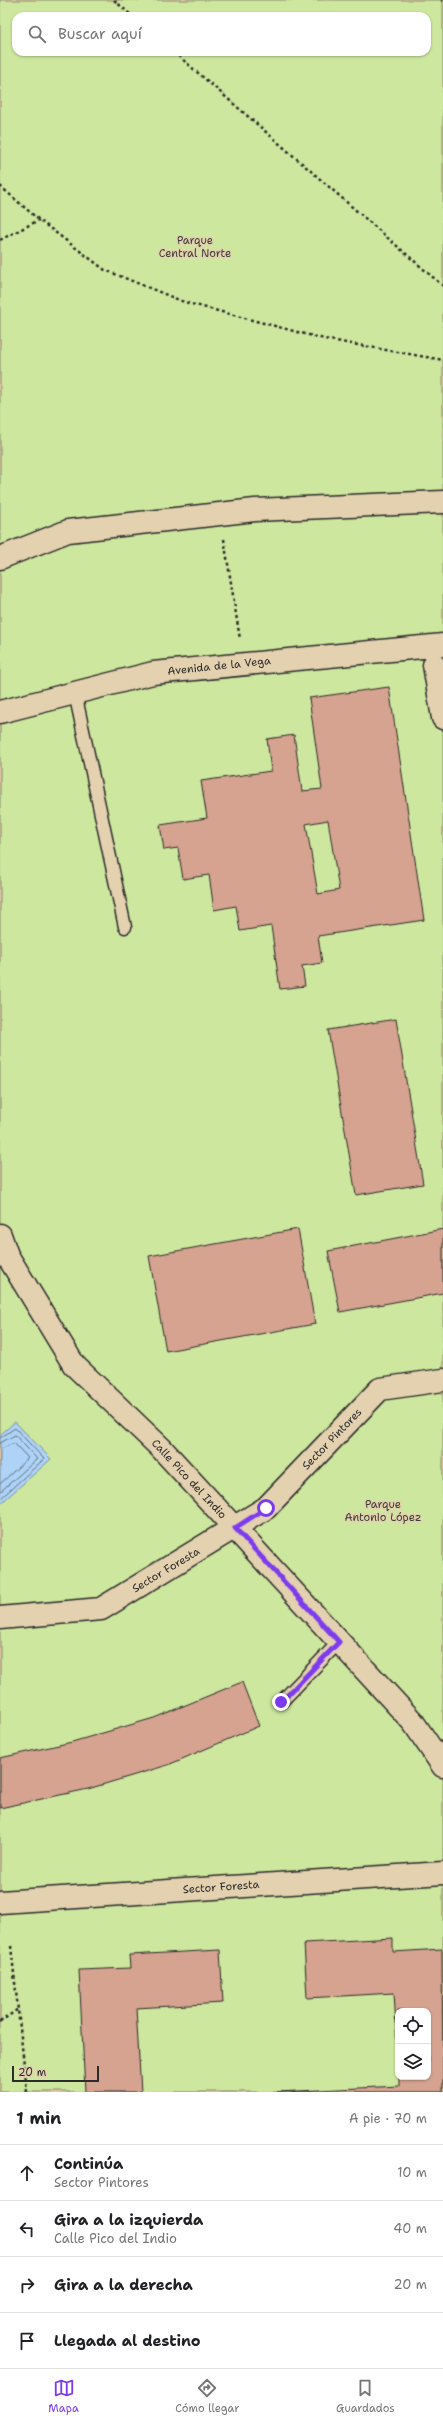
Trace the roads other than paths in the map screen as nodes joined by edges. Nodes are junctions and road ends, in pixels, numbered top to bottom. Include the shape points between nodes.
1 (443, 502) edge
2 (0, 558) edge
3 (443, 644) edge
4 (434, 665) dead end
5 (75, 693) junction
6 (0, 712) edge
7 (443, 718) edge
8 (125, 927) dead end
9 (0, 1235) edge
10 (443, 1380) edge
11 (235, 1528) junction
12 (0, 1618) edge
13 (339, 1642) junction
14 (281, 1702) dead end
15 (443, 1766) edge
16 (443, 1873) edge
17 (0, 1902) edge

1 - 2 street via 255,510 68,531
3 - 5 street, Avenida de la Vega via 154,673
4 - 7 street
5 - 6 street, Avenida de la Vega
5 - 8 lane
9 - 11 street, Calle Pico del Indio via 7,1255 74,1365 161,1448
10 - 11 street, Sector Pintores via 380,1389 266,1508
11 - 12 street, Sector Foresta via 102,1609
11 - 13 street, Calle Pico del Indio
13 - 14 lane
13 - 15 street, Calle Pico del Indio via 413,1722
16 - 17 street, Sector Foresta

